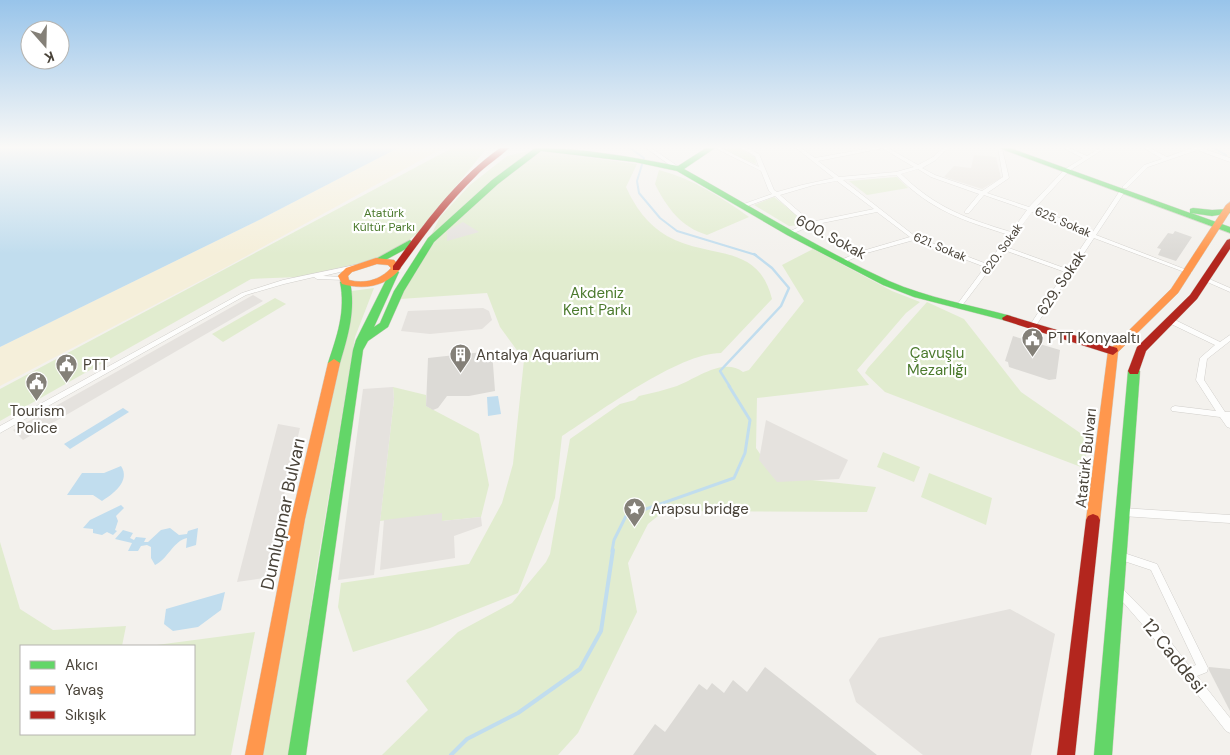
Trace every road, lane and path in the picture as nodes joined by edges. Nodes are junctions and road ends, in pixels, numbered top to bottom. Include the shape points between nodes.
1 (465, 183) edge
2 (493, 183) edge
3 (704, 183) edge
4 (769, 183) edge
5 (820, 183) edge
6 (845, 183) edge
7 (907, 183) edge
8 (954, 183) edge
9 (998, 183) edge
10 (1055, 183) edge
11 (1109, 183) edge
12 (1130, 183) edge
13 (1124, 189) junction
14 (774, 193) junction
15 (983, 193) junction
16 (743, 206) junction
17 (1229, 208) edge
18 (1032, 209) junction
19 (879, 210) junction
20 (967, 212) dead end
21 (1191, 213) junction
22 (810, 224) junction
23 (1225, 225) edge
24 (790, 233) junction
25 (1012, 234) junction
26 (1094, 236) junction
27 (1210, 237) junction
28 (914, 238) junction
29 (415, 240) junction
30 (1229, 246) edge
31 (1003, 248) junction
32 (376, 261) junction
33 (844, 262) junction
34 (357, 267) junction
35 (990, 267) junction
36 (395, 270) junction
37 (1068, 271) junction
38 (1189, 272) junction
39 (302, 278) junction
40 (1207, 280) junction
41 (344, 281) junction
42 (1230, 290) edge
43 (959, 306) junction
44 (1171, 321) junction
45 (1033, 325) junction
46 (1230, 337) edge
47 (361, 340) junction
48 (1221, 344) junction
49 (1113, 351) junction
50 (1175, 409) dead end
51 (1226, 415) edge
52 (1230, 425) edge
53 (0, 431) edge
54 (1122, 512) junction
55 (1230, 519) edge
56 (1118, 555) junction
57 (1116, 588) junction
58 (1188, 672) junction
59 (1230, 727) edge
60 (254, 755) edge
61 (297, 755) edge
62 (1066, 755) edge
63 (1103, 755) edge

1 - 29 main road
2 - 47 main road via 430,240 399,291 384,324
3 - 16 main road, 600. Sokak
4 - 14 street
5 - 14 street
6 - 19 street, 621. Sokak
7 - 25 street via 945,212
8 - 15 street, 625. Sokak
9 - 15 street
10 - 18 street, 620. Sokak
11 - 13 main road
12 - 13 street, 629. Sokak
13 - 21 main road
13 - 26 street, 629. Sokak
14 - 16 street
14 - 22 street
15 - 18 street, 625. Sokak
15 - 20 street
16 - 24 main road, 600. Sokak
17 - 21 main road via 1212,213
17 - 23 main road
18 - 25 street, 620. Sokak
18 - 26 street, 625. Sokak
19 - 22 street
19 - 28 street, 621. Sokak
21 - 23 main road
21 - 27 main road via 1204,225
22 - 24 street
23 - 27 main road
24 - 33 main road, 600. Sokak
25 - 31 street, 620. Sokak
26 - 37 street, 629. Sokak
26 - 38 street, 625. Sokak
27 - 38 main road
28 - 33 street via 861,253
28 - 35 street, 621. Sokak
29 - 32 main road
29 - 36 main road
30 - 40 main road
31 - 35 street, 620. Sokak
31 - 37 street
32 - 34 main road
32 - 36 main road via 391,262
33 - 43 main road, 600. Sokak via 917,295
34 - 39 street
34 - 41 main road via 345,273
35 - 43 street, 620. Sokak
36 - 41 main road via 369,284 355,286
36 - 47 main road
37 - 45 street, 629. Sokak
38 - 49 main road
39 - 41 street
39 - 53 street via 244,294
40 - 42 street
40 - 44 main road
41 - 60 main road, Dumlupınar Bulvarı via 348,299 344,324 319,426
43 - 45 main road, 600. Sokak
44 - 48 street
44 - 54 main road via 1141,350 1134,364
45 - 49 main road, 600. Sokak
46 - 48 street
47 - 61 main road
48 - 51 street via 1204,358 1200,380
49 - 62 main road, Atatürk Bulvarı
50 - 51 street
51 - 52 street
54 - 55 street
54 - 56 main road
56 - 57 main road
56 - 58 street via 1154,567 1203,668
57 - 58 street, 12 Caddesi
57 - 63 main road
58 - 59 street, 12 Caddesi

